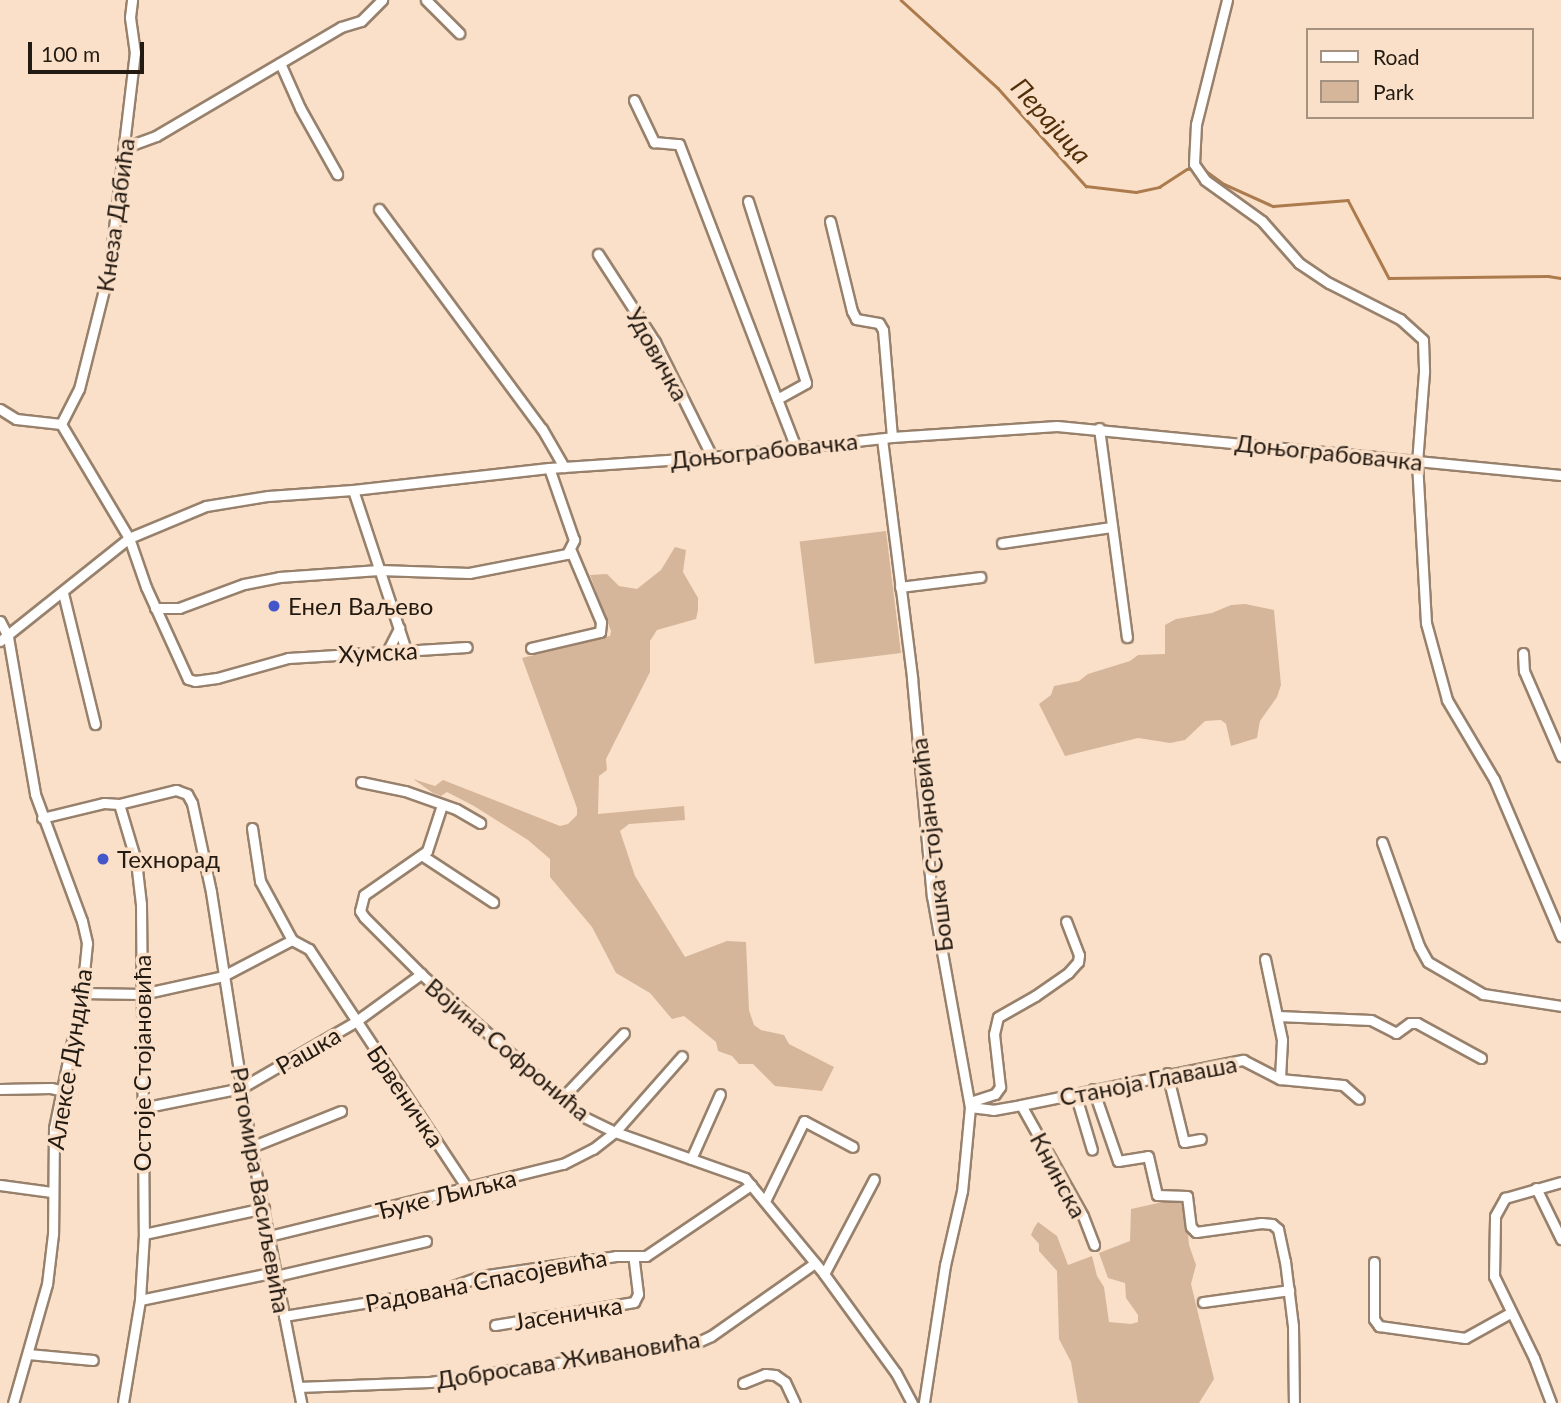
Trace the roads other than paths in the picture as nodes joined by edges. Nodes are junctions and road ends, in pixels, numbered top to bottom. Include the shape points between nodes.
1 (132, 0) edge
2 (382, 0) edge
3 (426, 0) edge
4 (1227, 0) edge
5 (459, 33) dead end
6 (280, 63) junction
7 (634, 100) dead end
8 (125, 147) junction
9 (337, 174) dead end
10 (748, 201) dead end
11 (379, 209) dead end
12 (830, 221) dead end
13 (598, 254) dead end
14 (777, 400) junction
15 (0, 409) edge
16 (61, 424) junction
17 (1099, 428) junction
18 (887, 438) junction
19 (796, 448) junction
20 (712, 457) junction
21 (1417, 462) junction
22 (564, 467) junction
23 (549, 468) junction
24 (1561, 475) edge
25 (353, 490) junction
26 (1112, 527) junction
27 (129, 538) junction
28 (1002, 542) dead end
29 (571, 551) junction
30 (379, 570) junction
31 (980, 577) dead end
32 (900, 587) junction
33 (63, 593) junction
34 (155, 608) junction
35 (0, 621) edge
36 (399, 628) junction
37 (1126, 637) dead end
38 (4, 639) edge
39 (467, 647) dead end
40 (531, 648) dead end
41 (388, 650) junction
42 (406, 650) junction
43 (1523, 653) dead end
44 (95, 723) dead end
45 (1561, 756) edge
46 (361, 782) dead end
47 (119, 804) junction
48 (442, 805) junction
49 (42, 818) junction
50 (480, 823) dead end
51 (253, 828) dead end
52 (1382, 842) dead end
53 (424, 856) junction
54 (493, 902) dead end
55 (1066, 921) dead end
56 (1561, 936) edge
57 (292, 940) junction
58 (1265, 959) dead end
59 (421, 974) junction
60 (223, 976) junction
61 (82, 993) junction
62 (142, 994) junction
63 (1561, 1006) edge
64 (1278, 1016) junction
65 (355, 1022) junction
66 (624, 1033) dead end
67 (682, 1056) dead end
68 (1481, 1058) dead end
69 (1167, 1073) junction
70 (1280, 1079) junction
71 (241, 1088) junction
72 (0, 1089) edge
73 (1094, 1089) junction
74 (60, 1090) junction
75 (1075, 1093) junction
76 (720, 1094) dead end
77 (561, 1099) junction
78 (1359, 1099) dead end
79 (970, 1105) junction
80 (1021, 1105) junction
81 (142, 1108) junction
82 (341, 1111) dead end
83 (615, 1132) junction
84 (1201, 1139) dead end
85 (251, 1147) junction
86 (853, 1147) dead end
87 (1091, 1150) dead end
88 (691, 1159) junction
89 (874, 1179) dead end
90 (1561, 1182) edge
91 (0, 1185) edge
92 (751, 1185) junction
93 (1536, 1188) junction
94 (468, 1189) junction
95 (52, 1192) junction
96 (765, 1201) junction
97 (264, 1208) junction
98 (144, 1234) junction
99 (269, 1236) junction
100 (1561, 1240) edge
101 (426, 1241) dead end
102 (1094, 1245) dead end
103 (633, 1256) junction
104 (1374, 1262) dead end
105 (815, 1263) junction
106 (275, 1274) junction
107 (824, 1274) junction
108 (1289, 1290) junction
109 (140, 1300) junction
110 (1203, 1302) dead end
111 (1510, 1313) junction
112 (284, 1316) junction
113 (495, 1325) dead end
114 (27, 1354) junction
115 (93, 1360) dead end
116 (743, 1383) dead end
117 (298, 1387) junction
118 (13, 1403) edge
119 (123, 1403) edge
120 (301, 1403) edge
121 (795, 1403) edge
122 (912, 1403) edge
123 (924, 1403) edge
124 (1294, 1403) edge
125 (1551, 1403) edge

1 - 8 street, Кнеза Дабића via 135,53
2 - 6 street via 361,20
3 - 5 street
4 - 21 street via 1196,124 1192,155 1198,173 1262,221 1299,263 1400,319 1423,340
6 - 8 street via 156,136
6 - 9 street
7 - 14 street via 654,142 679,144
8 - 16 street, Кнеза Дабића via 99,318 79,389
10 - 14 street via 806,383
11 - 22 street via 542,429
12 - 18 street, Бошка Стојановића via 852,312 856,319 879,323 883,330
13 - 20 street, Удовичка via 655,342
14 - 19 street
15 - 16 street via 16,419
16 - 27 street
17 - 18 street, Доњограбовачка via 1025,427
17 - 21 street, Доњограбовачка
17 - 26 street
18 - 19 street, Доњограбовачка
18 - 32 street, Бошка Стојановића
19 - 20 street, Доњограбовачка
20 - 22 street, Доњограбовачка
21 - 24 street, Доњограбовачка
21 - 56 street via 1426,623 1447,699 1494,779
22 - 23 street, Доњограбовачка
23 - 25 street, Доњограбовачка
23 - 29 street via 574,540
25 - 27 street, Доњограбовачка via 228,500
25 - 30 street
26 - 28 street
26 - 37 street
27 - 33 street, Доњограбовачка
27 - 34 street
29 - 30 street via 486,572
29 - 40 street via 601,622 600,632
30 - 34 street via 264,579 179,608
30 - 36 street
31 - 32 street
32 - 79 street, Бошка Стојановића via 932,897
33 - 38 street, Доњограбовачка
33 - 44 street
34 - 41 street, Хумска via 185,676 192,681 288,658
35 - 38 street, Алексе Дундића
36 - 41 street
36 - 42 street
38 - 49 street, Алексе Дундића
39 - 42 street, Хумска
41 - 42 street, Хумска
43 - 45 street via 1524,671
46 - 48 street
47 - 49 street via 104,803
47 - 60 street, Ратомира Васиљевића via 176,790 190,798 211,892
47 - 62 street, Остоје Стојановића via 137,872
48 - 50 street
48 - 53 street
49 - 61 street, Алексе Дундића via 86,936
51 - 57 street via 260,881
52 - 63 street via 1428,962 1475,992
53 - 54 street
53 - 59 street, Војина Софронића via 367,892 360,903 364,917
55 - 79 street via 1078,962 1046,989 998,1017 994,1034 1000,1087
57 - 60 street
57 - 65 street, Брвеничка via 309,949
58 - 64 street
59 - 65 street, Рашка
59 - 77 street, Војина Софронића
60 - 62 street
60 - 71 street, Ратомира Васиљевића
61 - 62 street
61 - 74 street, Алексе Дундића
62 - 81 street, Остоје Стојановића
64 - 68 street via 1371,1020 1396,1032 1418,1023
64 - 70 street via 1283,1050
65 - 71 street, Рашка
65 - 94 street, Брвеничка
66 - 77 street
67 - 83 street, Ђуке Љиљка
69 - 70 street, Станоја Главаша via 1243,1060
69 - 73 street, Станоја Главаша
69 - 84 street via 1184,1142
70 - 78 street, Станоја Главаша via 1337,1083
71 - 81 street, Рашка
71 - 85 street, Ратомира Васиљевића
72 - 74 street
73 - 75 street, Станоја Главаша
73 - 108 street via 1118,1161 1148,1156 1157,1195 1187,1196 1196,1233 1261,1223 1275,1226
74 - 95 street, Алексе Дундића
75 - 80 street, Станоја Главаша
75 - 87 street
76 - 88 street
77 - 83 street, Војина Софронића via 580,1115
79 - 80 street, Станоја Главаша via 993,1110
79 - 123 street, Бошка Стојановића via 962,1191
80 - 102 street, Книнска via 1083,1216
81 - 98 street, Остоје Стојановића
82 - 85 street
83 - 88 street, Војина Софронића
83 - 94 street, Ђуке Љиљка via 563,1164
85 - 97 street, Ратомира Васиљевића
86 - 96 street via 804,1121
88 - 92 street, Војина Софронића via 738,1175
89 - 107 street
90 - 93 street
91 - 95 street
92 - 96 street, Војина Софронића
92 - 103 street, Радована Спасојевића via 657,1250
93 - 100 street
93 - 111 street via 1505,1198 1495,1216 1494,1276
94 - 99 street, Ђуке Љиљка
95 - 114 street, Алексе Дундића via 47,1284
96 - 105 street, Војина Софронића
97 - 98 street
97 - 99 street, Ратомира Васиљевића
98 - 109 street, Остоје Стојановића
99 - 106 street, Ратомира Васиљевића
101 - 106 street
103 - 112 street, Радована Спасојевића via 481,1276 442,1290
103 - 113 street, Јасеничка via 638,1294 634,1303
104 - 111 street via 1374,1319 1379,1326 1465,1338
105 - 107 street, Војина Софронића
105 - 117 street, Добросава Живановића via 698,1342 430,1382
106 - 109 street
106 - 112 street, Ратомира Васиљевића
107 - 122 street, Војина Софронића via 896,1373
108 - 110 street
108 - 124 street
109 - 119 street, Остоје Стојановића
111 - 125 street
112 - 117 street, Ратомира Васиљевића
114 - 115 street
114 - 118 street, Алексе Дундића
116 - 121 street via 775,1375 785,1382
117 - 120 street, Ратомира Васиљевића

